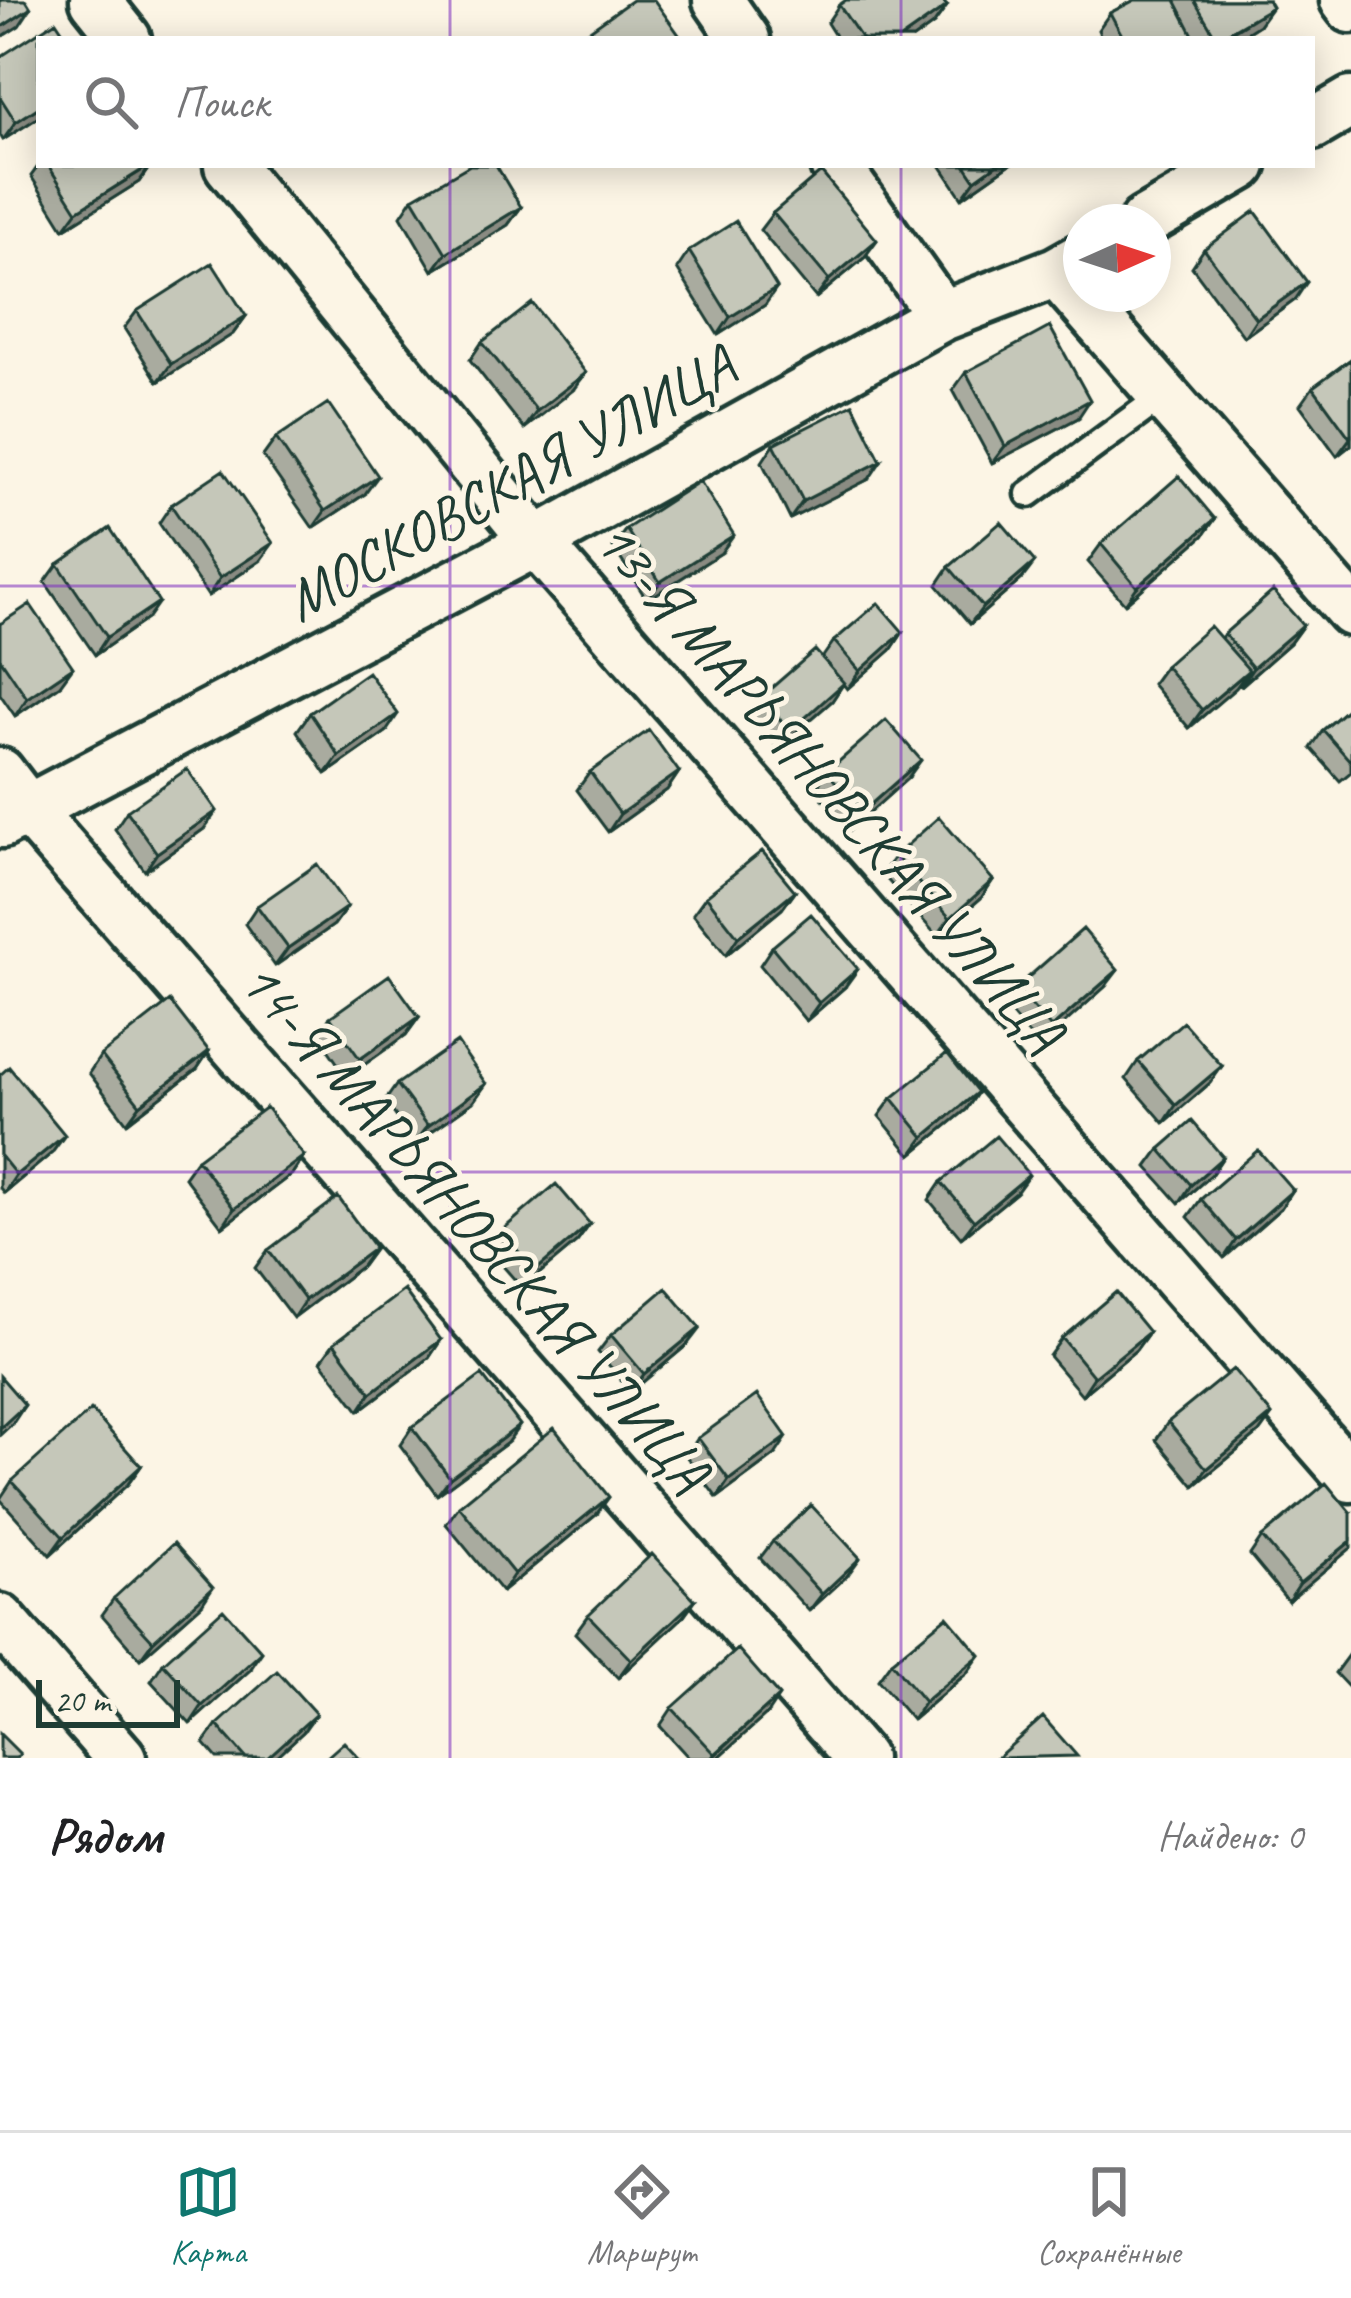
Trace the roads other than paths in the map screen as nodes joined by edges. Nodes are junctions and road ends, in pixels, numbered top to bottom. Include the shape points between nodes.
1 (94, 0) edge
2 (718, 0) edge
3 (1345, 0) edge
4 (1351, 8) edge
5 (124, 36) edge
6 (743, 36) edge
7 (1351, 102) edge
8 (1315, 123) edge
9 (231, 168) edge
10 (837, 168) edge
11 (1237, 168) edge
12 (1171, 206) edge
13 (1063, 267) edge
14 (1103, 312) edge
15 (942, 316) junction
16 (1164, 395) junction
17 (1029, 494) dead end
18 (536, 542) junction
19 (1351, 610) edge
20 (10, 803) edge
21 (1351, 1478) edge
22 (0, 1619) edge
23 (121, 1758) edge
24 (860, 1758) edge

1 - 5 street
2 - 6 street
3 - 4 street
7 - 8 street
9 - 18 street, 13-Я МАРЬЯНОВСКАЯ УЛИЦА
10 - 15 street
11 - 12 street
13 - 15 street, МОСКОВСКАЯ УЛИЦА
14 - 16 street
15 - 18 street, МОСКОВСКАЯ УЛИЦА
16 - 17 lane
16 - 19 street
18 - 20 street, МОСКОВСКАЯ УЛИЦА
18 - 21 street, 13-Я МАРЬЯНОВСКАЯ УЛИЦА
20 - 24 street, 14-Я МАРЬЯНОВСКАЯ УЛИЦА
22 - 23 street

